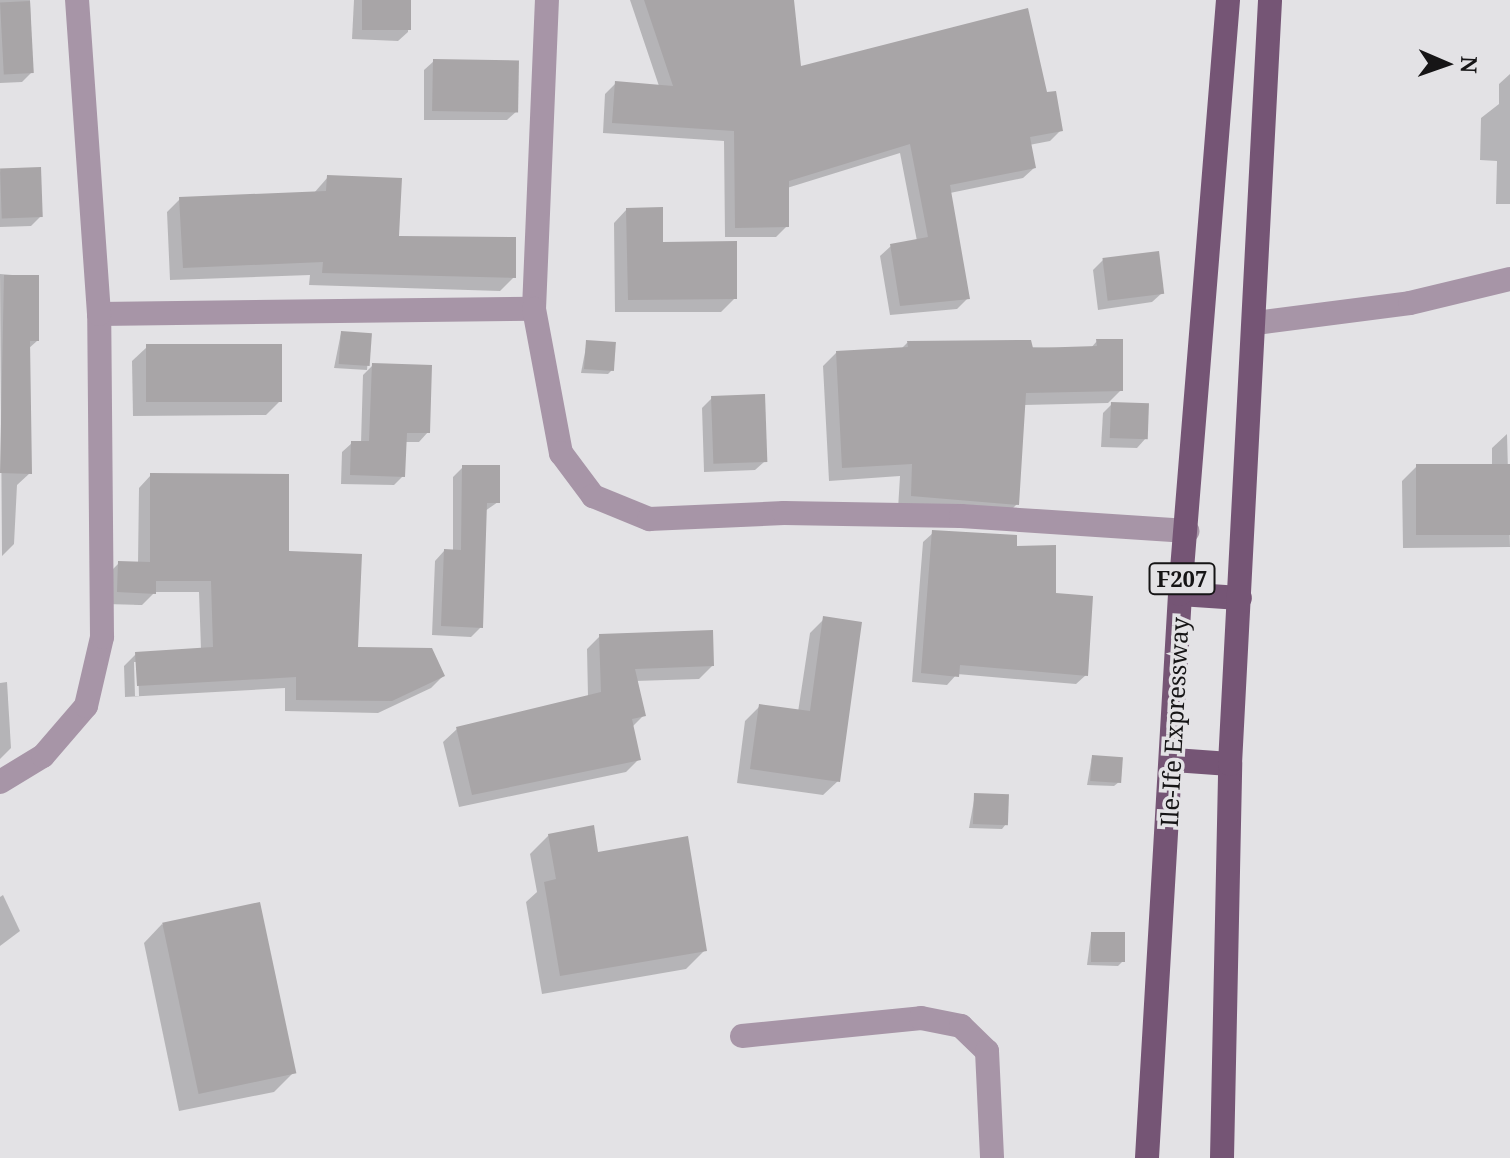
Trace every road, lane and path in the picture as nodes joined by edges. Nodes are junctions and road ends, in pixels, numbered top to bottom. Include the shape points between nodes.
1 (77, 0) edge
2 (547, 0) edge
3 (1228, 0) edge
4 (1270, 0) edge
5 (1510, 279) edge
6 (534, 309) junction
7 (99, 314) junction
8 (1256, 323) junction
9 (1188, 531) junction
10 (1180, 594) junction
11 (1240, 598) junction
12 (1174, 760) junction
13 (1230, 764) junction
14 (0, 782) edge
15 (742, 1036) dead end
16 (992, 1158) edge
17 (1147, 1158) edge
18 (1222, 1158) edge

1 - 7 street
2 - 6 street
3 - 9 main road, Ile-Ife Expressway / F207
4 - 8 main road, F207
5 - 8 street via 1410,303
6 - 7 street
6 - 9 street via 561,453 593,496 649,519 917,515
7 - 14 street via 102,637 86,706 43,756
8 - 11 main road, F207
9 - 10 main road, Ile-Ife Expressway / F207
10 - 11 main road
10 - 12 main road, Ile-Ife Expressway / F207
11 - 13 main road, F207
12 - 13 main road
12 - 17 main road, Ile-Ife Expressway / F207
13 - 18 main road, F207
15 - 16 street via 921,1018 961,1026 987,1051

